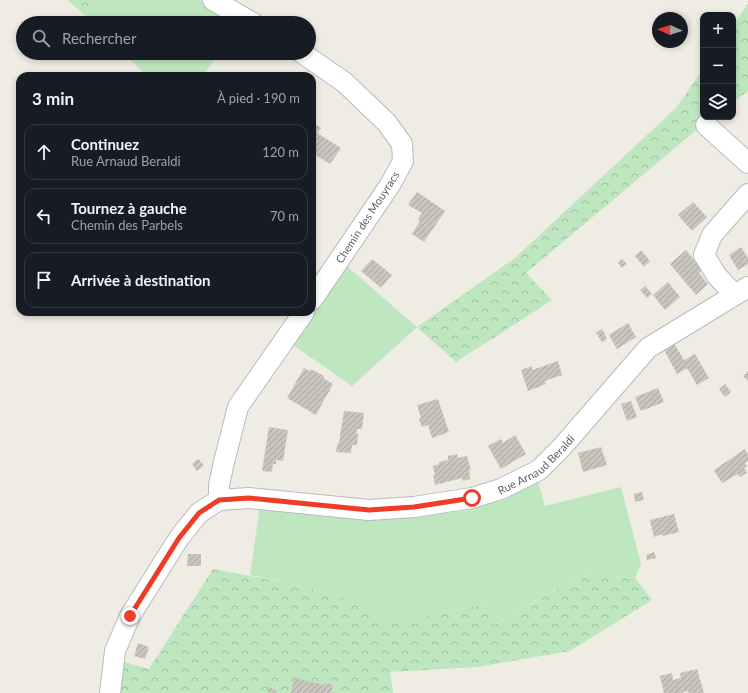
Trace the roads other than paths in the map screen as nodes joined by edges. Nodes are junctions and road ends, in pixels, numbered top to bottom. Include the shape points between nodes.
1 (213, 0) edge
2 (241, 16) edge
3 (312, 60) edge
4 (706, 125) dead end
5 (748, 164) edge
6 (748, 194) edge
7 (741, 291) edge
8 (316, 294) edge
9 (301, 316) edge
10 (219, 500) junction
11 (110, 693) edge

1 - 2 street
3 - 8 street, Chemin des Mouyracs via 344,82 387,123 402,144 403,161 390,185
4 - 5 street
6 - 7 street via 712,235 704,255 717,276
7 - 10 street, Rue Arnaud Beraldi via 648,348 539,470 501,489 472,498 414,507 369,510 249,498
9 - 10 street via 238,408 219,485
10 - 11 street via 199,513 179,538 130,616 115,651

